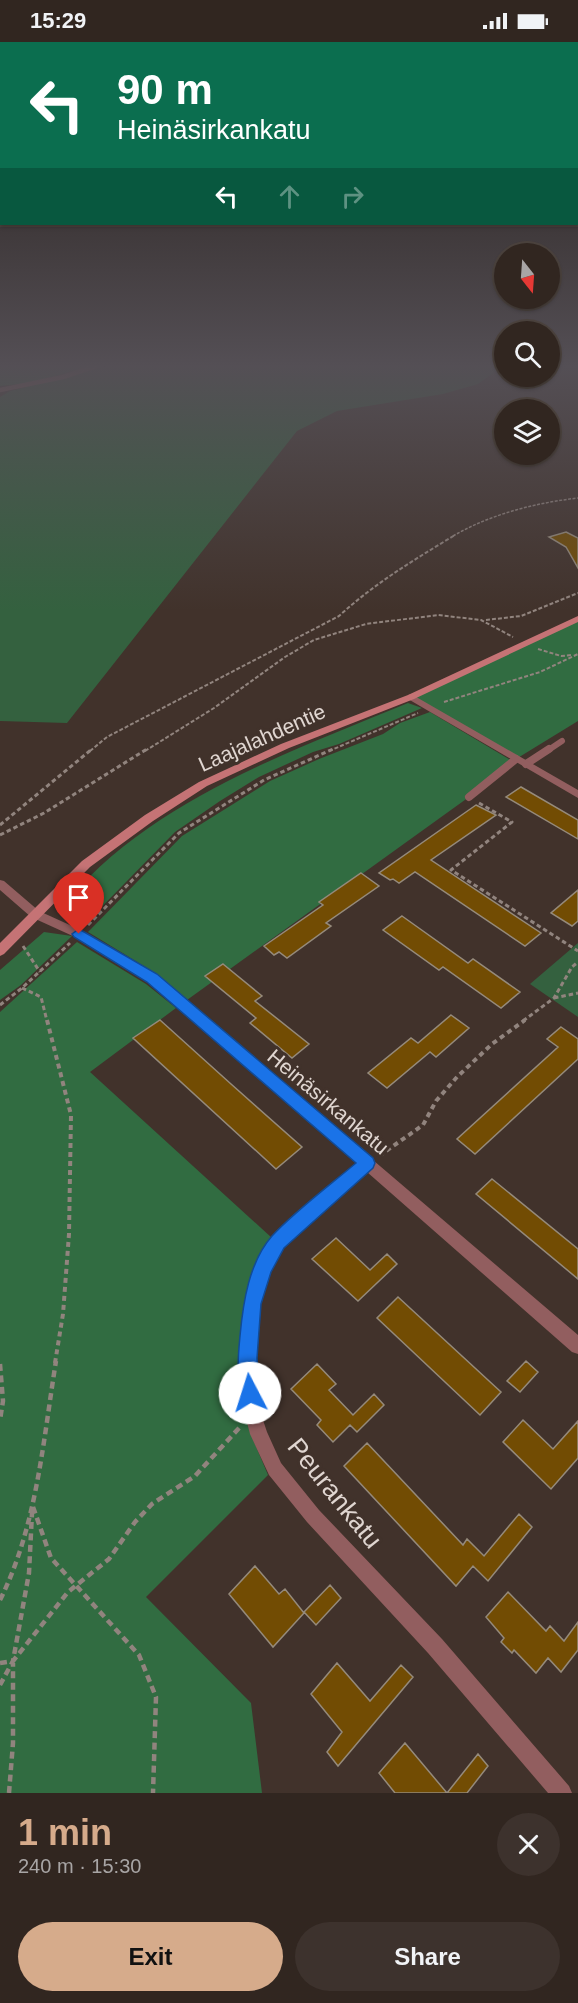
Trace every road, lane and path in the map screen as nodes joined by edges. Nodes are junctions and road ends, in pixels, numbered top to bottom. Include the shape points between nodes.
1 (578, 498) edge
2 (578, 593) edge
3 (578, 619) edge
4 (481, 620) junction
5 (522, 643) junction
6 (577, 655) edge
7 (411, 697) junction
8 (429, 708) junction
9 (562, 741) dead end
10 (521, 761) junction
11 (578, 795) edge
12 (469, 797) joint
13 (0, 825) edge
14 (0, 835) edge
15 (0, 884) edge
16 (35, 914) junction
17 (20, 933) junction
18 (79, 934) junction
19 (0, 951) edge
20 (578, 951) edge
21 (578, 962) edge
22 (40, 972) junction
23 (22, 988) junction
24 (578, 993) edge
25 (554, 998) junction
26 (0, 1005) edge
27 (367, 1163) junction
28 (578, 1346) edge
29 (0, 1364) edge
30 (252, 1411) junction
31 (0, 1420) edge
32 (33, 1505) junction
33 (75, 1587) junction
34 (0, 1600) edge
35 (13, 1661) junction
36 (0, 1664) edge
37 (0, 1685) edge
38 (9, 1793) edge
39 (153, 1793) edge
40 (562, 1793) edge

1 - 13 path via 542,502 472,525 393,572 339,616 107,737
2 - 4 path via 517,616
3 - 5 street, Laajalahdentie
4 - 5 path
4 - 14 path via 438,615 403,618 366,624 314,640 214,708 44,813
5 - 6 path via 545,653
5 - 7 street, Laajalahdentie
6 - 8 path via 540,672
7 - 8 street
7 - 16 street, Laajalahdentie via 285,746 203,784 86,864
8 - 10 street
8 - 18 path via 264,780 179,833
9 - 10 lane
10 - 11 street
10 - 12 lane
12 - 20 path via 512,822 451,870
15 - 16 street, Heinäsirkankatu
16 - 17 street, Laajalahdentie
16 - 18 street, Heinäsirkankatu
17 - 19 street, Laajalahdentie
17 - 22 path via 24,950
18 - 22 path
18 - 27 street, Heinäsirkankatu via 152,978
21 - 25 path
22 - 23 path
23 - 26 path
23 - 32 path via 41,998 71,1115 63,1314
24 - 25 path
25 - 27 path via 511,1028 457,1077 436,1101 423,1125
27 - 28 street, Heinäsirkankatu
27 - 30 street, Peurankatu via 278,1243 263,1269 252,1304 247,1358
29 - 31 path
30 - 33 path via 195,1476 152,1504 109,1559
30 - 40 street, Peurankatu via 275,1469 313,1516 435,1646
32 - 33 path via 51,1558
32 - 34 path via 12,1576
32 - 35 path via 28,1573
33 - 35 path
33 - 39 path via 139,1655 156,1697
35 - 36 path
35 - 37 path
35 - 38 path

